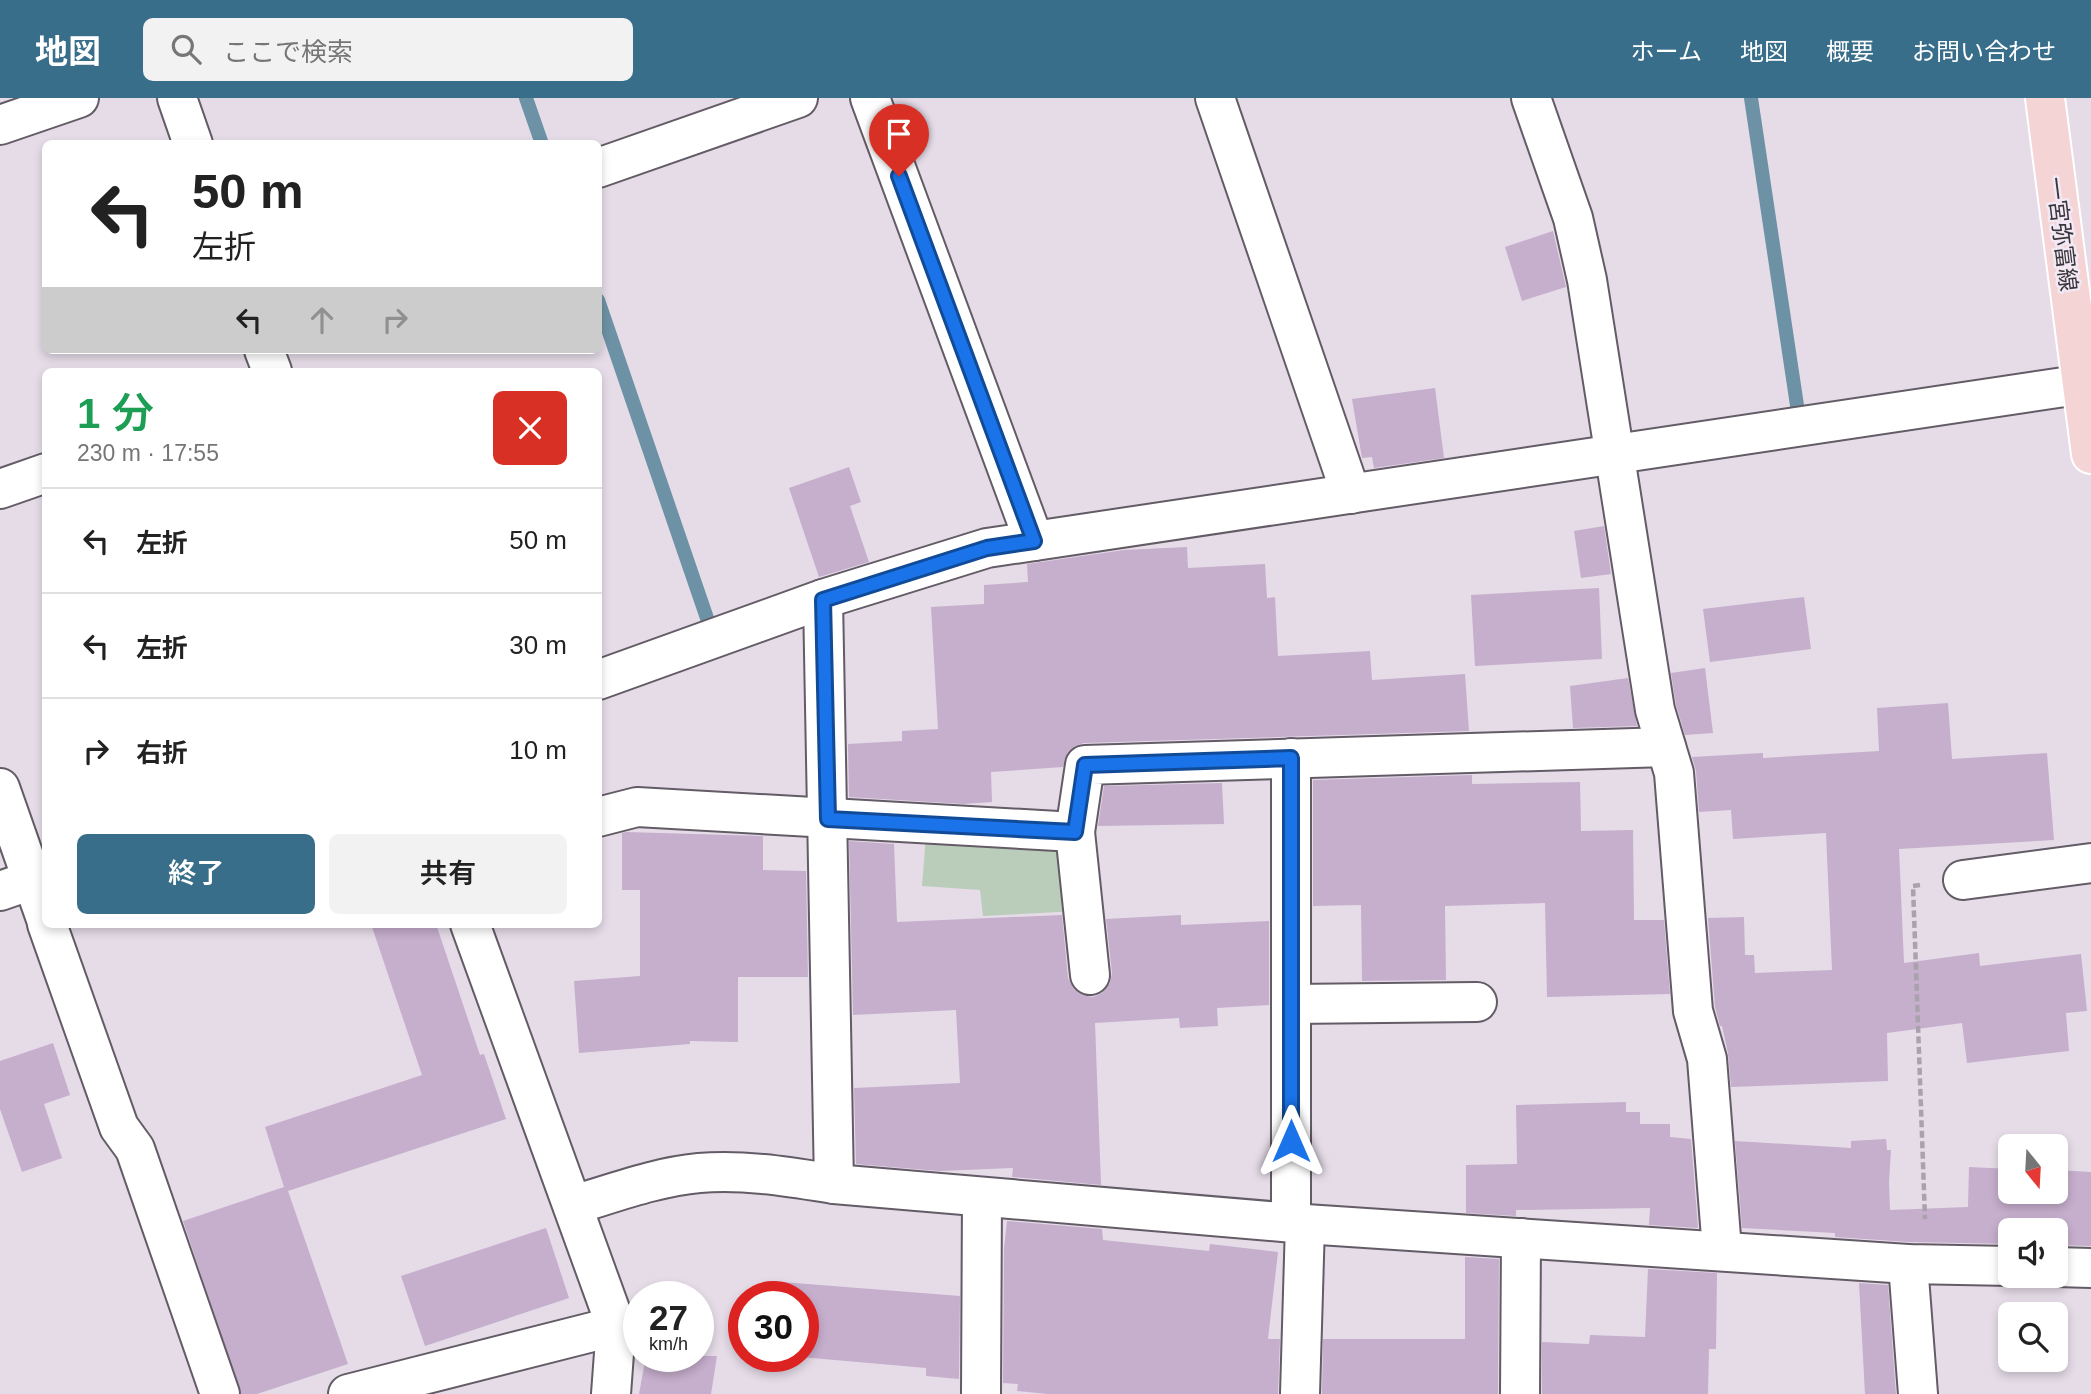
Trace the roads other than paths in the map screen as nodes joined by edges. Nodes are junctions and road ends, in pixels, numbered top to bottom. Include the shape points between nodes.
1 (79, 98) edge
2 (177, 98) edge
3 (798, 98) edge
4 (870, 98) edge
5 (1215, 98) edge
6 (1531, 98) edge
7 (2045, 98) edge
8 (0, 125) edge
9 (192, 140) edge
10 (602, 167) edge
11 (2086, 384) edge
12 (2091, 454) edge
13 (1616, 456) junction
14 (42, 474) edge
15 (0, 489) edge
16 (1351, 494) junction
17 (1034, 541) junction
18 (823, 600) junction
19 (602, 679) edge
20 (1666, 747) junction
21 (1291, 758) junction
22 (0, 788) edge
23 (602, 816) edge
24 (828, 819) junction
25 (1075, 832) junction
26 (2091, 863) edge
27 (1963, 880) road end
28 (26, 882) edge
29 (42, 912) edge
30 (48, 928) edge
31 (471, 928) edge
32 (1090, 975) dead end
33 (1476, 1002) dead end
34 (1291, 1004) junction
35 (834, 1184) junction
36 (982, 1196) junction
37 (573, 1205) junction
38 (1298, 1224) junction
39 (1521, 1238) junction
40 (1722, 1250) junction
41 (1917, 1264) junction
42 (1998, 1266) edge
43 (2068, 1267) edge
44 (2091, 1268) edge
45 (616, 1326) junction
46 (220, 1394) edge
47 (348, 1394) edge
48 (611, 1394) edge
49 (981, 1394) edge
50 (1300, 1394) edge
51 (1520, 1394) edge
52 (1918, 1394) edge

1 - 8 street
2 - 9 street
3 - 10 street
4 - 17 street
5 - 16 street
6 - 13 street via 1573,218
7 - 11 main road, 一宮弥富線
11 - 12 main road, 一宮弥富線
11 - 13 street
13 - 16 street
13 - 20 street via 1655,710
14 - 15 street
16 - 17 street
17 - 18 street via 987,548
18 - 19 street
18 - 24 street
20 - 21 street
20 - 40 street via 1674,773 1693,1011 1707,1059
21 - 25 street via 1085,765
21 - 34 street
22 - 28 street
23 - 24 street via 636,807
24 - 25 street
24 - 35 street
25 - 32 street
26 - 27 street
28 - 29 street
30 - 46 street via 119,1127 135,1149
31 - 37 street
33 - 34 street
34 - 38 street
35 - 36 street
35 - 37 street via 768,1174 700,1173
36 - 38 street
36 - 49 street
37 - 45 street
38 - 39 street
38 - 50 street
39 - 40 street
39 - 51 street
40 - 41 street
41 - 42 street
41 - 52 street
43 - 44 street
45 - 47 street
45 - 48 street

